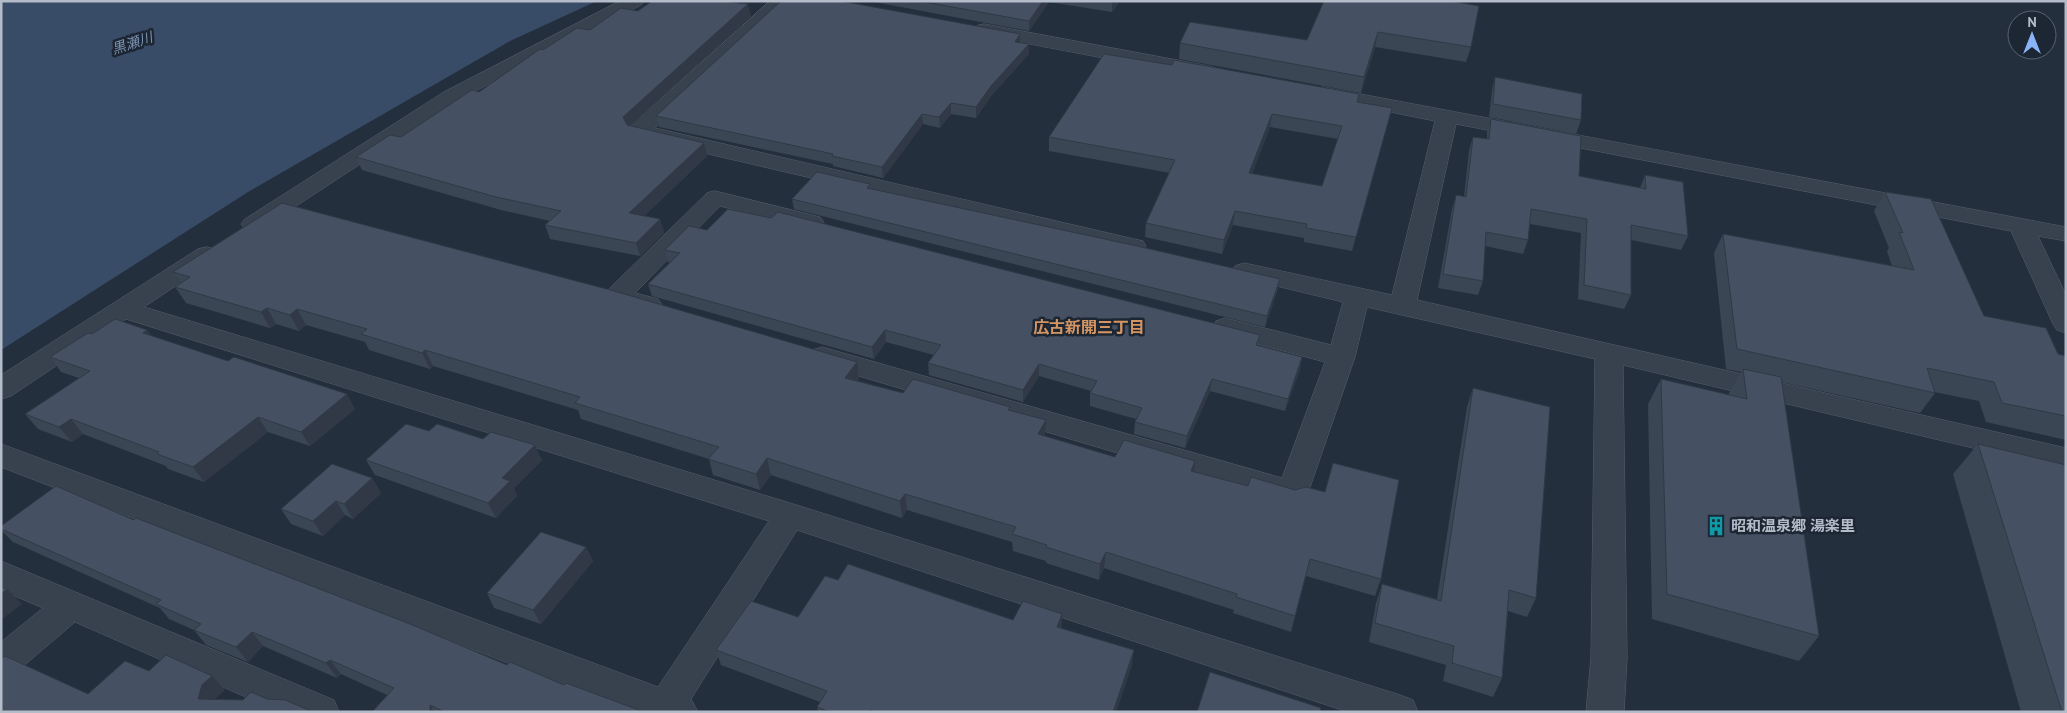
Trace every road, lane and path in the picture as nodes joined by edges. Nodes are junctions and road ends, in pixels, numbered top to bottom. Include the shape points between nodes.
1 (635, 1) edge
2 (782, 1) edge
3 (963, 26) edge
4 (1224, 75) edge
5 (1302, 89) edge
6 (1447, 116) junction
7 (2021, 226) junction
8 (831, 227) edge
9 (2066, 234) edge
10 (1153, 250) edge
11 (1221, 266) edge
12 (1356, 297) junction
13 (1403, 305) junction
14 (121, 309) junction
15 (674, 312) edge
16 (1197, 320) edge
17 (2066, 324) edge
18 (798, 349) edge
19 (1610, 355) junction
20 (1341, 357) junction
21 (1, 390) edge
22 (1, 455) edge
23 (2066, 459) edge
24 (790, 516) junction
25 (1, 575) edge
26 (70, 606) junction
27 (1, 663) edge
28 (258, 685) junction
29 (673, 709) edge
30 (230, 712) edge
31 (321, 712) edge
32 (1400, 712) edge
33 (1605, 712) edge

1 - 14 street via 451,96
2 - 10 street via 639,131
3 - 4 street
5 - 6 street
6 - 7 street
6 - 13 street
7 - 9 street
7 - 17 street
8 - 15 street via 715,198 617,296
11 - 12 street
12 - 13 street
12 - 20 street
13 - 19 street
14 - 21 street
14 - 24 street
16 - 20 street
18 - 20 street via 1292,493
19 - 23 street
19 - 33 street via 1609,658
22 - 29 street
24 - 29 street
24 - 32 street
25 - 26 street
26 - 27 street
26 - 28 street
28 - 30 street
28 - 31 street

